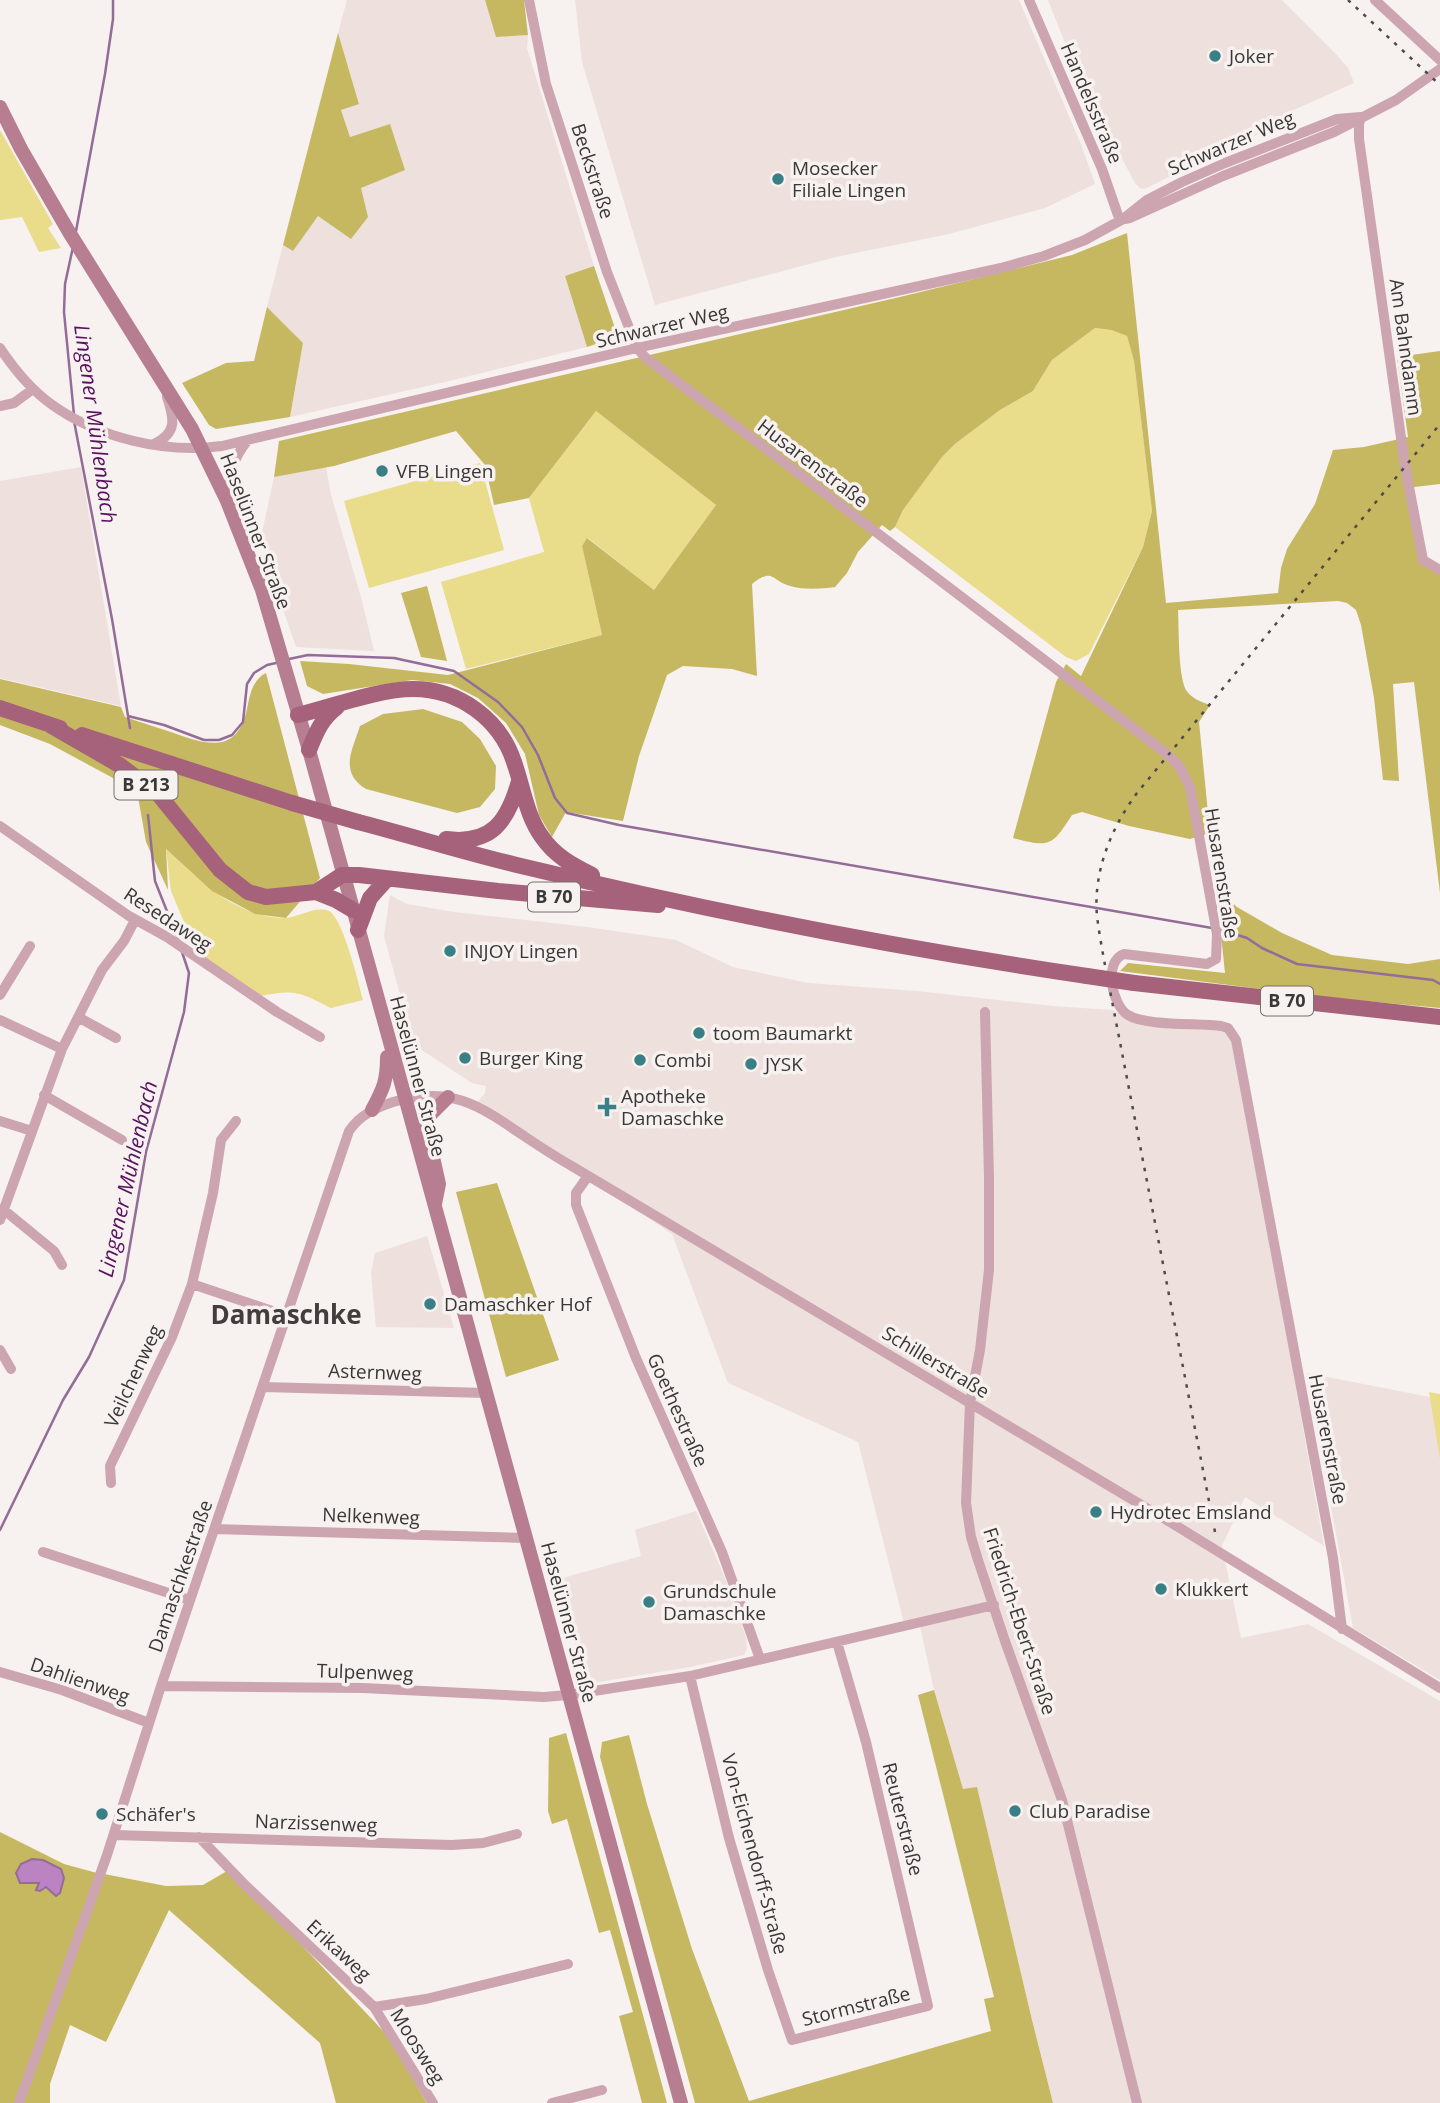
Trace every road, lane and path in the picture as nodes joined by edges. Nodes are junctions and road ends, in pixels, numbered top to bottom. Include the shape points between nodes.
1 (529, 0) edge
2 (1029, 0) edge
3 (1375, 0) edge
4 (1440, 60) edge
5 (1440, 69) edge
6 (0, 107) edge
7 (1361, 117) junction
8 (1122, 220) junction
9 (0, 348) edge
10 (637, 348) junction
11 (164, 385) junction
12 (33, 389) junction
13 (0, 406) edge
14 (247, 440) junction
15 (154, 444) junction
16 (202, 448) junction
17 (227, 501) junction
18 (1440, 570) edge
19 (342, 704) junction
20 (0, 708) edge
21 (298, 715) junction
22 (50, 725) junction
23 (309, 750) junction
24 (519, 781) junction
25 (0, 827) edge
26 (399, 833) junction
27 (342, 875) junction
28 (387, 879) junction
29 (616, 888) junction
30 (316, 892) junction
31 (353, 910) junction
32 (722, 910) junction
33 (135, 920) junction
34 (358, 930) junction
35 (30, 946) dead end
36 (0, 995) edge
37 (985, 1012) dead end
38 (78, 1017) junction
39 (1440, 1017) edge
40 (0, 1020) edge
41 (320, 1037) dead end
42 (116, 1038) dead end
43 (388, 1038) junction
44 (62, 1049) junction
45 (44, 1095) junction
46 (448, 1097) junction
47 (405, 1099) junction
48 (372, 1110) junction
49 (0, 1121) edge
50 (236, 1121) dead end
51 (32, 1131) junction
52 (122, 1140) dead end
53 (588, 1176) junction
54 (434, 1209) junction
55 (2, 1215) edge
56 (62, 1265) dead end
57 (191, 1284) junction
58 (287, 1316) junction
59 (0, 1350) edge
60 (11, 1369) dead end
61 (263, 1387) junction
62 (486, 1393) junction
63 (970, 1403) junction
64 (111, 1483) dead end
65 (215, 1529) junction
66 (526, 1538) junction
67 (43, 1552) dead end
68 (190, 1601) junction
69 (994, 1605) junction
70 (1342, 1629) junction
71 (837, 1642) junction
72 (760, 1659) junction
73 (0, 1672) edge
74 (690, 1676) junction
75 (161, 1686) junction
76 (1440, 1688) edge
77 (568, 1695) junction
78 (149, 1723) junction
79 (517, 1834) dead end
80 (114, 1835) junction
81 (199, 1838) junction
82 (568, 1964) dead end
83 (928, 2006) joint
84 (374, 2007) junction
85 (792, 2040) joint
86 (602, 2090) dead end
87 (20, 2099) edge
88 (433, 2103) edge
89 (552, 2103) edge
90 (681, 2103) edge
91 (1137, 2103) edge

1 - 10 street, Beckstraße via 546,85
2 - 8 street, Handelsstraße
3 - 4 street
5 - 7 street, Schwarzer Weg via 1396,100
6 - 11 street, Haselünner Straße via 69,232
7 - 8 street, Schwarzer Weg via 1337,118 1193,177 1147,200
7 - 18 street, Am Bahndamm via 1359,139 1405,466 1423,560
8 - 10 street, Schwarzer Weg via 1085,240 1001,268
9 - 12 street, Schwarzer Weg
10 - 14 street, Schwarzer Weg
10 - 70 street, Husarenstraße via 1174,760 1191,787 1217,934 1214,961 1193,963 1124,954 1117,956 1111,972 1118,1005 1125,1014 1139,1020 1221,1026 1236,1040 1333,1558
11 - 15 street via 172,428
11 - 16 street, Haselünner Straße
12 - 13 street via 14,403
12 - 15 street, Schwarzer Weg via 74,418 108,433
14 - 16 street, Schwarzer Weg
14 - 17 street via 232,463
15 - 16 street, Schwarzer Weg
16 - 17 street, Haselünner Straße
17 - 21 street, Haselünner Straße via 262,590
19 - 21 main road
19 - 23 main road via 327,714
19 - 24 main road via 412,689 460,699 492,723 504,739
20 - 22 main road, B 70
21 - 23 street, Haselünner Straße
22 - 26 main road, B 70, bridge
22 - 30 main road, B 213 via 121,765 159,795 220,870 248,892 266,897
23 - 27 street, Haselünner Straße
24 - 26 main road via 507,815 486,834 460,841
24 - 29 main road via 532,818 551,849
25 - 33 street, Resedaweg
26 - 29 main road, B 70
27 - 28 main road, B 70
27 - 30 main road
27 - 31 street, Haselünner Straße
28 - 32 main road, B 70
28 - 34 main road via 370,898
29 - 32 main road, B 70
30 - 31 main road
31 - 34 street, Haselünner Straße
32 - 39 main road, B 70, bridge via 1087,976
33 - 38 street
33 - 41 street, Resedaweg
34 - 43 street, Haselünner Straße
35 - 36 street
37 - 63 street, Friedrich-Ebert-Straße via 989,1270
38 - 42 street
38 - 44 street
40 - 44 street
43 - 47 street, Haselünner Straße
43 - 48 street via 387,1076
44 - 45 street
45 - 51 street
45 - 52 street
46 - 47 street, Schillerstraße
46 - 53 street, Schillerstraße via 482,1109
46 - 54 street via 426,1126 439,1184
47 - 48 street, Damaschkestraße
47 - 54 street, Haselünner Straße
48 - 58 street, Damaschkestraße via 349,1131
49 - 51 street
50 - 57 street, Veilchenweg via 221,1140
51 - 55 street
53 - 63 street, Schillerstraße
53 - 72 street, Goethestraße via 576,1193 576,1205 636,1358 722,1552
54 - 62 street, Haselünner Straße
55 - 56 street via 54,1251
57 - 58 street
57 - 64 street, Veilchenweg via 172,1336 110,1466
58 - 61 street, Damaschkestraße
59 - 60 street
61 - 62 street, Asternweg
61 - 65 street, Damaschkestraße
62 - 66 street, Haselünner Straße
63 - 69 street, Friedrich-Ebert-Straße via 966,1503 971,1537
63 - 70 street, Schillerstraße
65 - 66 street, Nelkenweg
65 - 68 street, Damaschkestraße
66 - 77 street, Haselünner Straße
67 - 68 street
68 - 75 street, Damaschkestraße
69 - 71 street, Tulpenweg
69 - 91 street, Friedrich-Ebert-Straße via 1062,1800
70 - 76 street, Schillerstraße
71 - 72 street, Tulpenweg
71 - 83 street, Reuterstraße via 866,1742
72 - 74 street, Tulpenweg
73 - 78 street, Dahlienweg
74 - 77 street, Tulpenweg
74 - 85 street, Von-Eichendorff-Straße via 729,1838
75 - 77 street, Tulpenweg via 363,1688 544,1698
75 - 78 street, Damaschkestraße
77 - 90 street, Haselünner Straße
78 - 80 street, Damaschkestraße
79 - 81 street, Narzissenweg via 452,1845
80 - 81 street, Narzissenweg
80 - 87 street, Damaschkestraße
81 - 84 street, Erikaweg
82 - 84 street, Erikaweg
83 - 85 street, Stormstraße
84 - 88 street, Moosweg
86 - 89 street

